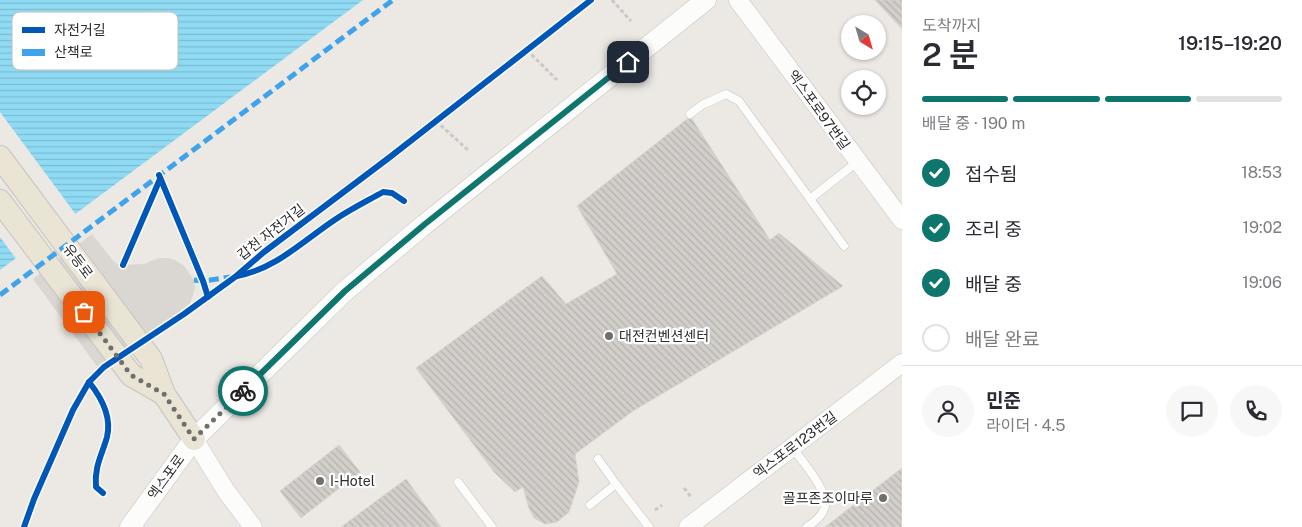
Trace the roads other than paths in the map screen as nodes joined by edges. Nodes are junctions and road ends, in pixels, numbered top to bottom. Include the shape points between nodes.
1 (706, 0) edge
2 (738, 0) edge
3 (690, 114) dead end
4 (0, 156) edge
5 (857, 162) junction
6 (810, 199) junction
7 (0, 201) edge
8 (902, 220) edge
9 (844, 246) dead end
10 (902, 364) edge
11 (164, 394) junction
12 (194, 439) junction
13 (792, 447) junction
14 (598, 459) dead end
15 (458, 482) dead end
16 (616, 484) junction
17 (590, 505) dead end
18 (130, 527) edge
19 (253, 527) edge
20 (492, 527) edge
21 (649, 527) edge
22 (688, 527) edge
23 (807, 527) edge

1 - 12 main road, 엑스포로 via 345,291
2 - 5 street, 엑스포로97번길
3 - 6 lane via 702,104 726,94 739,102
4 - 11 main road, 유등로 via 151,359
5 - 6 lane
5 - 8 street, 엑스포로97번길
6 - 9 lane
7 - 11 main road, 유등로 via 131,375
10 - 13 street, 엑스포로123번길
11 - 12 main road, 유등로
12 - 18 main road, 엑스포로
12 - 19 street
13 - 22 street, 엑스포로123번길
13 - 23 lane via 818,484 826,504 823,513
14 - 16 lane
15 - 20 lane
16 - 17 lane
16 - 21 lane

